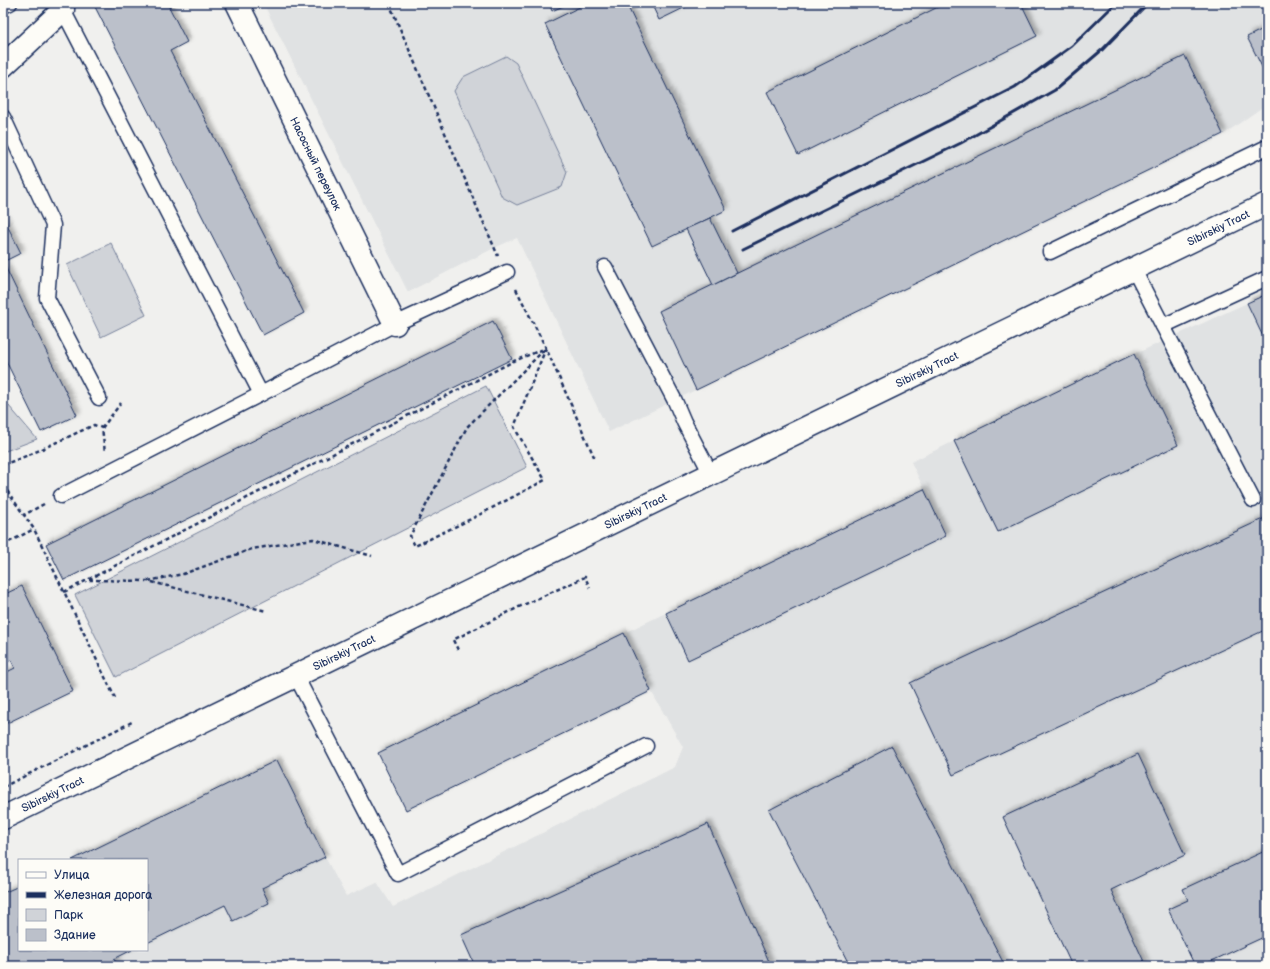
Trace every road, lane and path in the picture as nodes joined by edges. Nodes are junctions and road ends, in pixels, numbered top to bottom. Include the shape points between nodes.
1 (10, 3) edge
2 (238, 3) edge
3 (388, 3) edge
4 (3, 6) edge
5 (63, 7) edge
6 (3, 66) edge
7 (3, 117) edge
8 (1267, 147) edge
9 (1267, 204) edge
10 (1050, 252) dead end
11 (605, 267) dead end
12 (1133, 268) junction
13 (507, 272) junction
14 (1267, 278) edge
15 (395, 324) junction
16 (1163, 326) junction
17 (546, 348) junction
18 (261, 394) junction
19 (99, 398) dead end
20 (121, 403) dead end
21 (102, 428) junction
22 (595, 459) dead end
23 (3, 465) edge
24 (107, 473) junction
25 (711, 474) junction
26 (3, 485) edge
27 (61, 496) joint
28 (1253, 500) dead end
29 (24, 515) junction
30 (34, 529) junction
31 (3, 545) edge
32 (372, 556) dead end
33 (88, 580) junction
34 (148, 581) junction
35 (590, 588) dead end
36 (64, 592) junction
37 (266, 611) dead end
38 (458, 650) dead end
39 (296, 676) junction
40 (115, 698) dead end
41 (134, 721) dead end
42 (646, 746) dead end
43 (3, 787) edge
44 (3, 818) edge

1 - 4 lane
2 - 15 main road, Насосный переулок
3 - 13 path via 494,248
5 - 6 main road
5 - 18 lane
7 - 19 lane via 53,225 47,298
8 - 10 lane
9 - 12 main road, Sibirskiy Tract
11 - 25 lane
12 - 16 lane
12 - 25 main road, Sibirskiy Tract
13 - 15 lane
13 - 17 path
14 - 16 lane
15 - 18 lane
16 - 28 lane
17 - 17 path via 514,427 545,480 415,546 410,536 467,427
17 - 22 path
17 - 33 path via 514,361
18 - 24 lane
20 - 21 path
21 - 23 path via 94,425
21 - 24 path
24 - 27 lane
25 - 39 main road, Sibirskiy Tract
26 - 29 path
27 - 29 path
29 - 30 path
30 - 31 path
30 - 36 path
32 - 34 path via 313,539 252,549 183,574
33 - 34 path
33 - 36 path
34 - 37 path
35 - 38 path via 585,576 521,606 453,640
36 - 40 path
39 - 42 lane via 398,874
39 - 44 main road, Sibirskiy Tract
41 - 43 path

